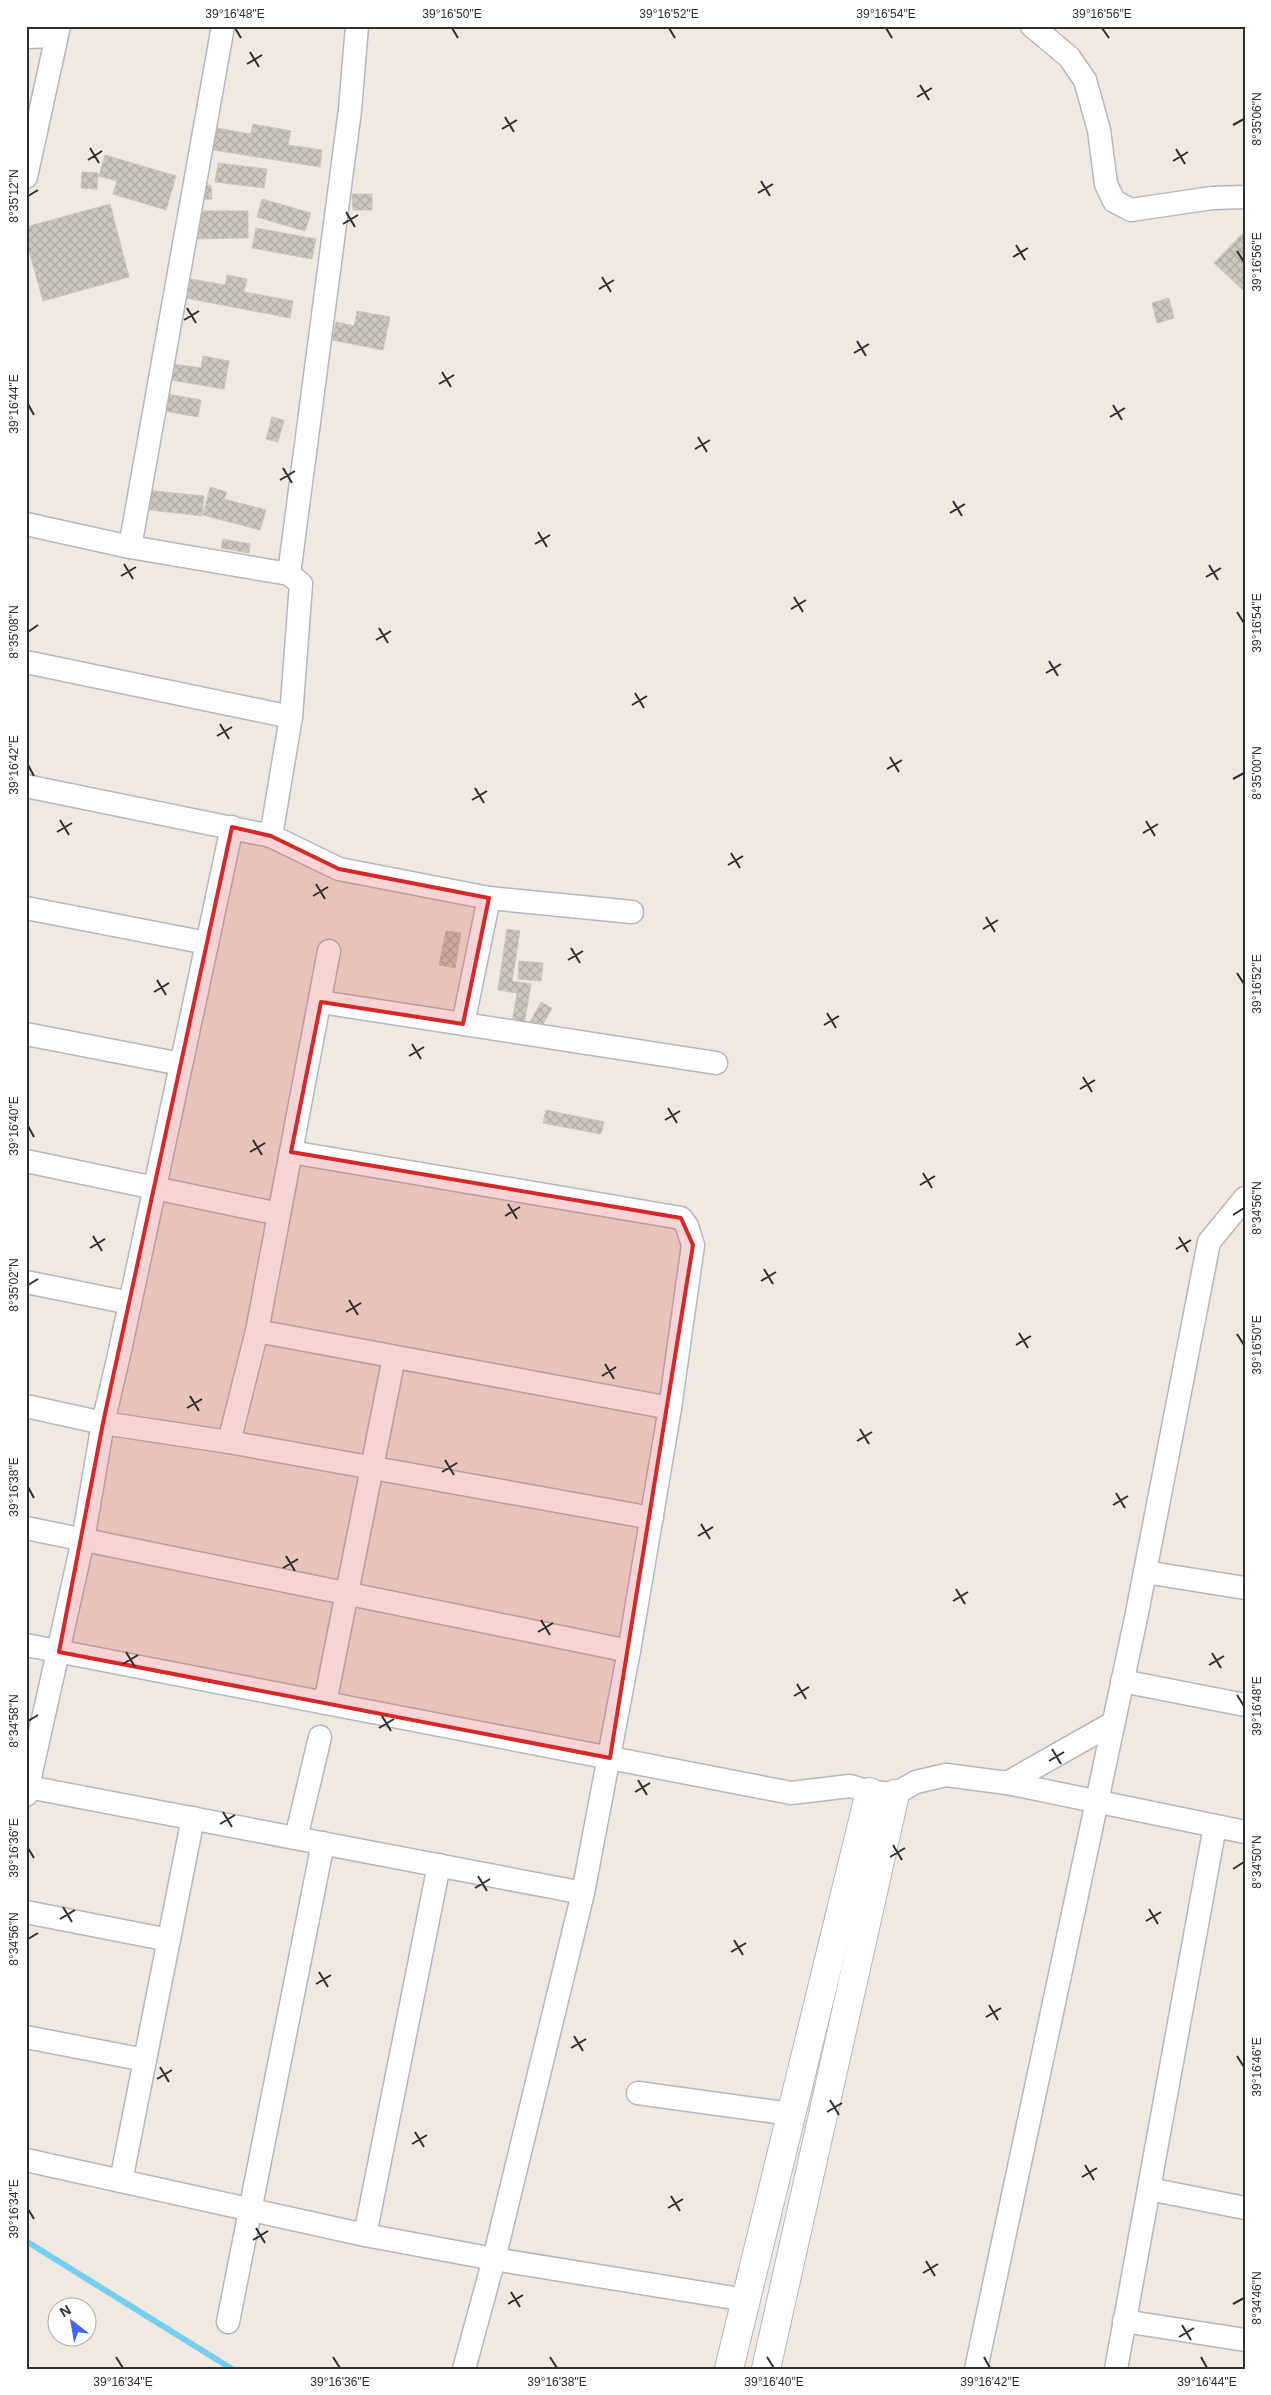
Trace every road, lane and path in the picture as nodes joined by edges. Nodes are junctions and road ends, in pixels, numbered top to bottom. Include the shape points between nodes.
1 (223, 26) edge
2 (357, 26) edge
3 (1032, 26) edge
4 (58, 31) edge
5 (26, 37) edge
6 (26, 177) edge
7 (1245, 197) edge
8 (26, 524) edge
9 (130, 547) junction
10 (289, 574) junction
11 (26, 662) edge
12 (291, 717) junction
13 (26, 786) edge
14 (232, 827) junction
15 (271, 836) junction
16 (489, 898) junction
17 (26, 908) edge
18 (632, 912) dead end
19 (207, 943) junction
20 (329, 951) dead end
21 (321, 1002) junction
22 (463, 1024) junction
23 (26, 1034) edge
24 (716, 1062) dead end
25 (181, 1064) junction
26 (290, 1152) junction
27 (26, 1161) edge
28 (155, 1189) junction
29 (1245, 1198) edge
30 (278, 1214) junction
31 (26, 1282) edge
32 (130, 1303) junction
33 (257, 1331) junction
34 (394, 1357) junction
35 (26, 1406) edge
36 (670, 1408) junction
37 (103, 1422) junction
38 (229, 1442) junction
39 (372, 1469) junction
40 (652, 1518) junction
41 (26, 1528) edge
42 (83, 1540) junction
43 (1145, 1572) junction
44 (1245, 1588) edge
45 (346, 1594) junction
46 (26, 1646) edge
47 (629, 1650) junction
48 (59, 1652) junction
49 (1122, 1682) junction
50 (325, 1703) junction
51 (1245, 1704) edge
52 (1113, 1723) junction
53 (320, 1737) dead end
54 (610, 1758) junction
55 (1007, 1782) junction
56 (27, 1791) edge
57 (882, 1793) junction
58 (1095, 1802) junction
59 (193, 1818) junction
60 (1215, 1826) junction
61 (1245, 1832) edge
62 (296, 1838) junction
63 (323, 1843) junction
64 (439, 1865) junction
65 (583, 1893) junction
66 (26, 1912) edge
67 (169, 1940) junction
68 (26, 2037) edge
69 (145, 2060) junction
70 (638, 2093) dead end
71 (790, 2114) junction
72 (26, 2160) edge
73 (121, 2181) junction
74 (1149, 2189) junction
75 (1245, 2208) edge
76 (251, 2210) junction
77 (365, 2235) junction
78 (494, 2259) junction
79 (746, 2300) junction
80 (1124, 2321) junction
81 (228, 2322) dead end
82 (1245, 2340) edge
83 (464, 2369) edge
84 (729, 2369) edge
85 (766, 2369) edge
86 (976, 2369) edge
87 (1116, 2369) edge

1 - 9 street
2 - 10 street via 350,110
3 - 7 street via 1069,57 1085,80 1099,130 1106,184 1114,202 1131,210 1212,198
4 - 5 street
4 - 6 street
8 - 9 street
9 - 10 street
10 - 12 street via 302,584
11 - 12 street
12 - 15 street
13 - 14 street
14 - 15 street
14 - 19 street
15 - 16 street via 339,869
16 - 18 street
16 - 22 street
17 - 19 street
19 - 25 street
20 - 21 street
21 - 22 street
21 - 26 street
22 - 24 street
23 - 25 street
25 - 28 street
26 - 30 street
26 - 36 street via 681,1218 693,1245
27 - 28 street
28 - 30 street
28 - 32 street
29 - 43 street via 1209,1242
30 - 33 street
31 - 32 street
32 - 37 street
33 - 34 street
33 - 38 street
34 - 36 street
34 - 39 street
35 - 37 street
36 - 40 street
37 - 38 street
37 - 42 street
38 - 39 street
39 - 40 street
39 - 45 street
40 - 47 street
41 - 42 street
42 - 45 street
42 - 48 street
43 - 44 street
43 - 49 street
45 - 47 street
45 - 50 street
46 - 48 street
47 - 54 street
48 - 50 street
48 - 56 street
49 - 51 street
49 - 52 street
50 - 54 street
52 - 55 street
52 - 58 street
53 - 62 street
54 - 57 street via 791,1792 850,1786
54 - 65 street
55 - 57 street via 946,1775
55 - 58 street
56 - 59 street
57 - 71 street
57 - 85 street
58 - 60 street
58 - 86 street
59 - 62 street
59 - 67 street
60 - 61 street
60 - 74 street
62 - 63 street
63 - 64 street
63 - 76 street
64 - 65 street
64 - 77 street
65 - 78 street
66 - 67 street
67 - 69 street
68 - 69 street
69 - 73 street
70 - 71 street
71 - 79 street
72 - 73 street
73 - 76 street
74 - 75 street
74 - 80 street
76 - 77 street
76 - 81 street
77 - 78 street
78 - 79 street
78 - 83 street
79 - 84 street
80 - 82 street
80 - 87 street

